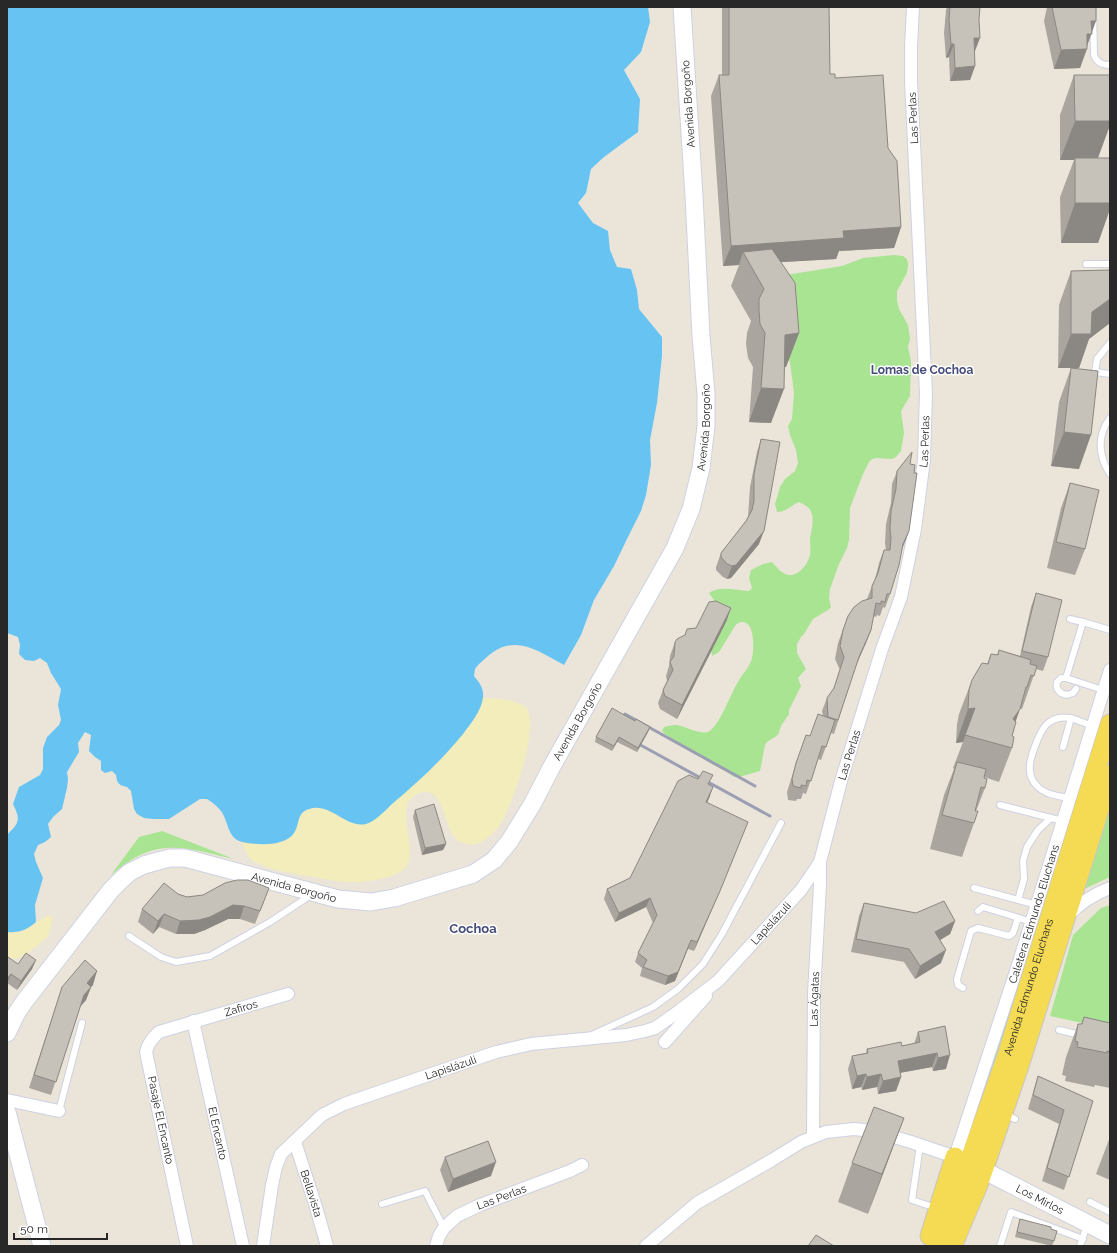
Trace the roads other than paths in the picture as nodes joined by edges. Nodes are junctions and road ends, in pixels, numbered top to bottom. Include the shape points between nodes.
1 (682, 7) edge
2 (913, 7) edge
3 (1094, 7) edge
4 (1110, 66) edge
5 (1086, 264) dead end
6 (1110, 264) edge
7 (1110, 343) edge
8 (1110, 374) edge
9 (1110, 418) edge
10 (1110, 474) edge
11 (1070, 619) dead end
12 (1082, 622) junction
13 (1110, 630) edge
14 (1110, 670) edge
15 (1066, 678) junction
16 (1076, 689) dead end
17 (1103, 690) junction
18 (1071, 718) junction
19 (1101, 725) edge
20 (1062, 747) dead end
21 (1110, 775) edge
22 (1070, 798) junction
23 (1000, 805) dead end
24 (1064, 822) junction
25 (781, 823) dead end
26 (1089, 842) junction
27 (820, 862) junction
28 (974, 888) dead end
29 (1110, 888) edge
30 (315, 892) junction
31 (1018, 900) junction
32 (1037, 905) junction
33 (978, 911) dead end
34 (1018, 918) junction
35 (1065, 918) junction
36 (1032, 922) junction
37 (129, 936) dead end
38 (718, 981) junction
39 (963, 988) dead end
40 (288, 994) dead end
41 (193, 1021) junction
42 (82, 1023) edge
43 (1059, 1030) dead end
44 (7, 1033) edge
45 (1088, 1037) edge
46 (585, 1038) junction
47 (665, 1042) dead end
48 (7, 1100) edge
49 (7, 1112) edge
50 (59, 1112) joint
51 (812, 1136) junction
52 (295, 1142) junction
53 (920, 1145) junction
54 (582, 1164) dead end
55 (969, 1164) junction
56 (1090, 1202) dead end
57 (382, 1204) dead end
58 (938, 1209) junction
59 (1110, 1212) edge
60 (444, 1228) junction
61 (1085, 1231) junction
62 (1110, 1236) edge
63 (42, 1246) edge
64 (187, 1246) edge
65 (242, 1246) edge
66 (263, 1246) edge
67 (327, 1246) edge
68 (436, 1246) edge
69 (646, 1246) edge
70 (927, 1246) edge
71 (936, 1246) edge
72 (952, 1246) edge
73 (1000, 1246) edge
74 (1080, 1246) edge

1 - 30 main road, Avenida Borgoño via 706,410 701,468 684,529 533,803 509,842 494,860 473,874 394,898 371,902 349,901
2 - 27 street, Las Perlas via 911,81 926,393 921,494 909,563 900,597 841,781
3 - 4 lane via 1094,55 1099,63
5 - 6 lane
7 - 8 lane via 1097,359 1095,372
9 - 10 lane via 1104,426 1100,444 1102,461
11 - 12 lane
12 - 13 lane
12 - 15 lane
14 - 17 street, Caletera Edmundo Eluchans
15 - 16 lane via 1061,678 1057,682 1058,691 1067,695
15 - 17 lane
17 - 19 street, Caletera Edmundo Eluchans
18 - 19 lane
18 - 20 lane
18 - 22 lane via 1060,718 1045,726 1029,765 1031,778 1038,788
19 - 22 street, Caletera Edmundo Eluchans
19 - 24 main road, Avenida Edmundo Eluchans
21 - 26 main road, Avenida Edmundo Eluchans
22 - 24 street, Caletera Edmundo Eluchans
23 - 24 lane
24 - 26 main road via 1085,833
24 - 31 lane via 1038,830 1027,847 1023,861 1024,879
24 - 32 street, Caletera Edmundo Eluchans
24 - 55 main road, Avenida Edmundo Eluchans via 1006,1059
25 - 46 lane via 722,934 703,964 678,989 653,1007
26 - 35 main road, Avenida Edmundo Eluchans
27 - 38 street, Lapislázuli via 801,890
27 - 51 street, Las Ágatas via 814,994
28 - 31 lane
29 - 35 street via 1082,903
30 - 37 lane via 270,922 210,956 176,962 161,957
30 - 44 main road, Avenida Borgoño via 186,858 170,858 144,865 130,872 111,890 24,1002
31 - 32 lane
32 - 36 street, Caletera Edmundo Eluchans
33 - 34 lane via 983,907
34 - 36 lane
34 - 39 lane via 1009,936 978,928 971,930 957,979 958,985
35 - 55 main road, Avenida Edmundo Eluchans via 1019,1066 1009,1116
36 - 55 street, Caletera Edmundo Eluchans
38 - 46 street, Lapislázuli via 655,1028 626,1035
38 - 47 street, Lapislázuli
40 - 41 street, Zafiros
41 - 64 street, Pasaje El Encanto via 159,1032 148,1044 146,1052
41 - 65 street, El Encanto
42 - 50 lane
43 - 45 lane
46 - 52 street, Lapislázuli via 531,1044 496,1052 344,1104 322,1115
48 - 50 street
49 - 63 main road
51 - 53 street via 840,1129 864,1129
51 - 69 street via 697,1203
52 - 66 street, Lapislázuli via 281,1154 276,1167
52 - 67 street, Bellavista
53 - 55 street
53 - 58 lane via 912,1200
54 - 60 street, Las Perlas via 464,1212 452,1219
55 - 58 main road
55 - 61 main road, Los Mirlos
55 - 71 main road, Avenida Edmundo Eluchans
55 - 72 main road, Avenida Edmundo Eluchans via 966,1215
56 - 59 lane
57 - 60 lane via 425,1191
58 - 70 main road
60 - 68 street, Las Perlas
61 - 62 main road, Los Mirlos
61 - 73 lane via 1011,1212
61 - 74 lane

